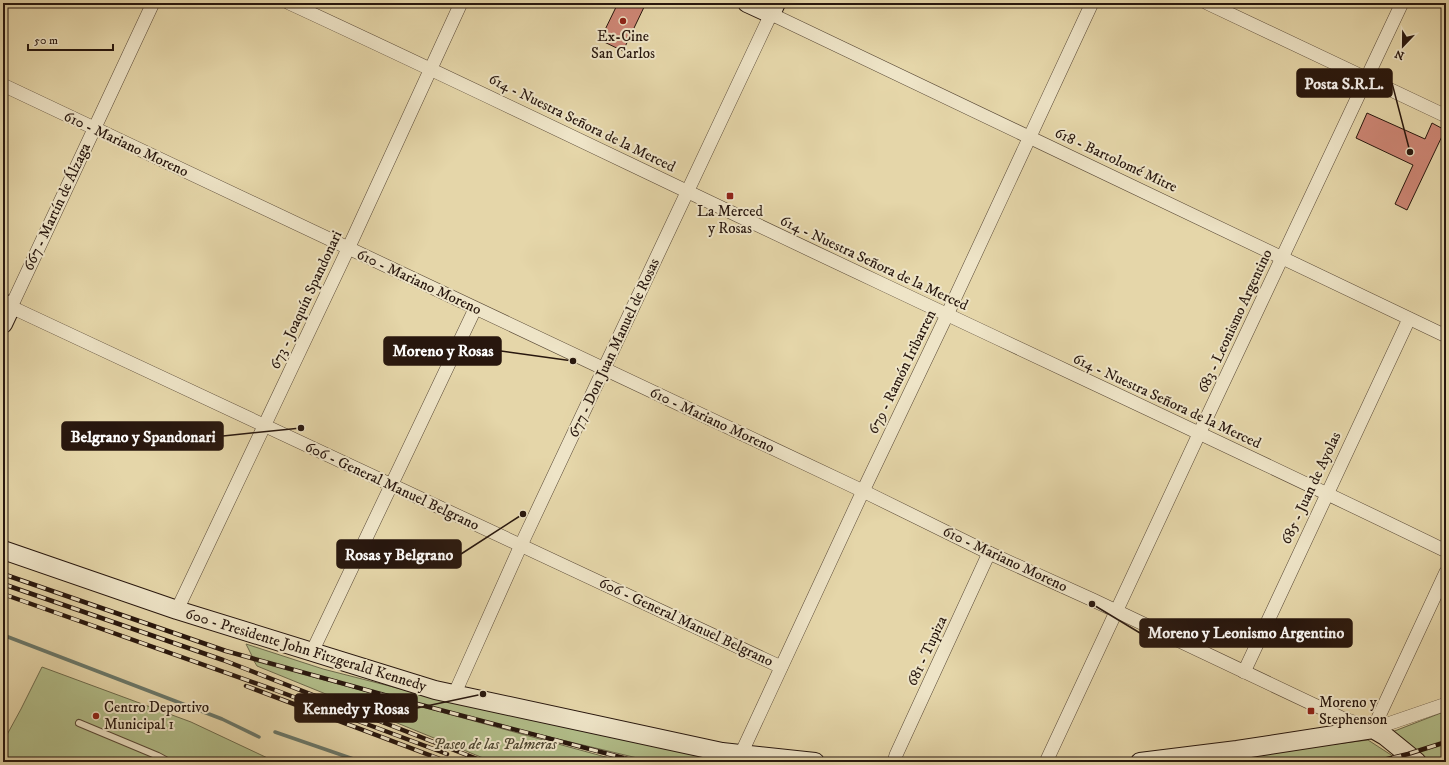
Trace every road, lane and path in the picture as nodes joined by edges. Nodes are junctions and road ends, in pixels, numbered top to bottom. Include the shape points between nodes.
1 (153, 3) edge
2 (289, 3) edge
3 (462, 3) edge
4 (747, 3) edge
5 (1092, 3) edge
6 (1207, 3) edge
7 (1402, 3) edge
8 (774, 9) edge
9 (431, 68) junction
10 (1368, 78) junction
11 (3, 85) edge
12 (1446, 116) edge
13 (94, 128) junction
14 (1029, 137) junction
15 (688, 192) junction
16 (348, 249) junction
17 (1283, 257) junction
18 (7, 305) edge
19 (475, 309) junction
20 (947, 315) junction
21 (1409, 319) junction
22 (3, 324) edge
23 (1446, 336) edge
24 (604, 370) junction
25 (264, 426) junction
26 (1199, 434) junction
27 (392, 486) junction
28 (863, 491) junction
29 (1327, 493) junction
30 (521, 545) junction
31 (3, 550) edge
32 (1446, 551) edge
33 (989, 553) junction
34 (1446, 572) edge
35 (177, 610) junction
36 (1116, 612) junction
37 (312, 652) junction
38 (781, 667) junction
39 (1244, 672) junction
40 (454, 694) junction
41 (1446, 704) edge
42 (79, 723) dead end
43 (1373, 729) junction
44 (741, 754) junction
45 (722, 757) edge
46 (169, 762) edge
47 (815, 762) edge
48 (894, 762) edge
49 (1046, 762) edge
50 (1140, 762) edge
51 (1416, 762) edge

1 - 13 street, 667 - Martín de Álzaga
2 - 9 street, 614 - Nuestra Señora de la Merced
3 - 9 street, 673 - Joaquín Spandonari
4 - 8 street
5 - 14 street, 679 - Ramón Iribarren
6 - 10 street
7 - 10 street, 683 - Leonismo Argentino
8 - 14 street, 618 - Bartolomé Mitre
8 - 15 street, 677 - Don Juan Manuel de Rosas
9 - 15 street, 614 - Nuestra Señora de la Merced
9 - 16 street, 673 - Joaquín Spandonari
10 - 12 street
10 - 17 street, 683 - Leonismo Argentino
11 - 13 street, 610 - Mariano Moreno
13 - 16 street, 610 - Mariano Moreno
13 - 18 street, 667 - Martín de Álzaga
14 - 17 street, 618 - Bartolomé Mitre
14 - 20 street, 679 - Ramón Iribarren
15 - 20 street, 614 - Nuestra Señora de la Merced
15 - 24 street, 677 - Don Juan Manuel de Rosas
16 - 19 street, 610 - Mariano Moreno
16 - 25 street, 673 - Joaquín Spandonari
17 - 21 street, 618 - Bartolomé Mitre
17 - 26 street, 683 - Leonismo Argentino
18 - 22 street, 667 - Martín de Álzaga
18 - 25 street, 606 - General Manuel Belgrano
19 - 24 street, 610 - Mariano Moreno
19 - 27 street
20 - 26 street, 614 - Nuestra Señora de la Merced
20 - 28 street, 679 - Ramón Iribarren
21 - 23 street, 618 - Bartolomé Mitre
21 - 29 street, 685 - Juan de Ayolas
24 - 28 street, 610 - Mariano Moreno
24 - 30 street, 677 - Don Juan Manuel de Rosas
25 - 27 street, 606 - General Manuel Belgrano
25 - 35 street, 673 - Joaquín Spandonari
26 - 29 street, 614 - Nuestra Señora de la Merced
26 - 36 street, 683 - Leonismo Argentino
27 - 30 street, 606 - General Manuel Belgrano
27 - 37 street
28 - 33 street, 610 - Mariano Moreno
28 - 38 street, 679 - Ramón Iribarren
29 - 32 street, 614 - Nuestra Señora de la Merced
29 - 39 street, 685 - Juan de Ayolas
30 - 38 street, 606 - General Manuel Belgrano
30 - 40 street, 677 - Don Juan Manuel de Rosas
31 - 35 street, 600 - Presidente John Fitzgerald Kennedy
33 - 36 street, 610 - Mariano Moreno
33 - 48 street, 681 - Tupiza
34 - 43 street
35 - 37 street, 600 - Presidente John Fitzgerald Kennedy
36 - 39 street, 610 - Mariano Moreno
36 - 49 street, 683 - Leonismo Argentino
37 - 40 street, 600 - Presidente John Fitzgerald Kennedy
38 - 44 street, 679 - Ramón Iribarren
39 - 43 street, 610 - Mariano Moreno via 1342,718
40 - 45 street, 600 - Presidente John Fitzgerald Kennedy
41 - 43 street
42 - 46 lane
43 - 50 street
43 - 51 street, 610 - Mariano Moreno
44 - 45 street, 600 - Presidente John Fitzgerald Kennedy
44 - 47 street, 600 - Presidente John Fitzgerald Kennedy

